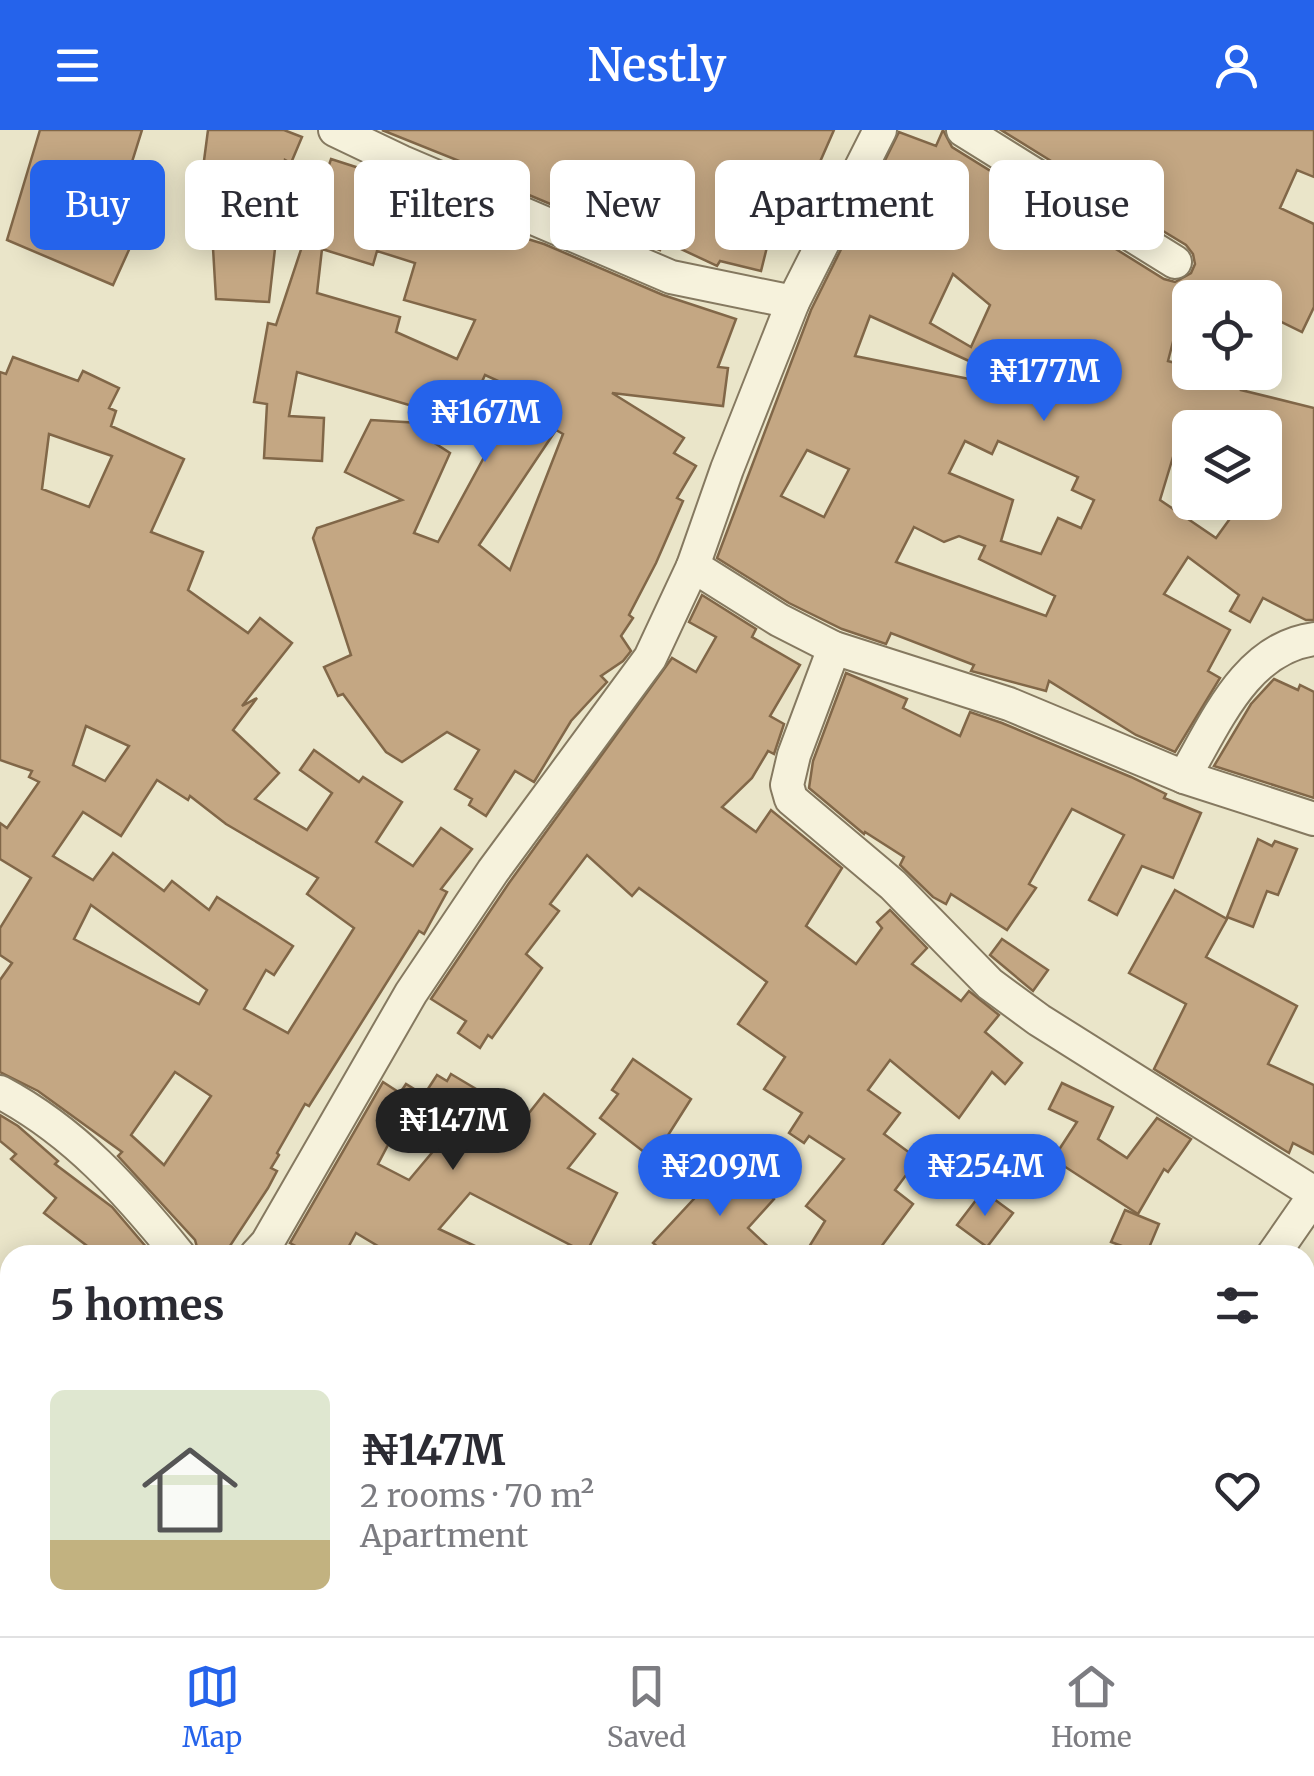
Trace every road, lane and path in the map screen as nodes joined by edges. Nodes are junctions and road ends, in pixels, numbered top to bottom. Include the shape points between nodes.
1 (334, 130) edge
2 (880, 130) edge
3 (964, 130) edge
4 (1175, 262) dead end
5 (793, 302) junction
6 (694, 566) junction
7 (1314, 639) edge
8 (834, 648) junction
9 (1184, 777) junction
10 (1314, 819) edge
11 (0, 1092) edge
12 (1314, 1195) edge
13 (171, 1245) edge
14 (266, 1245) edge
15 (1280, 1245) edge

1 - 5 street via 672,277
2 - 5 street
3 - 4 street
5 - 6 street
6 - 8 street
6 - 14 street via 650,658 411,994
7 - 9 street via 1258,663
8 - 9 street via 1009,704
8 - 12 street via 794,755 787,785 792,798 893,885 990,984
9 - 10 street
11 - 13 street via 77,1142
12 - 15 street

